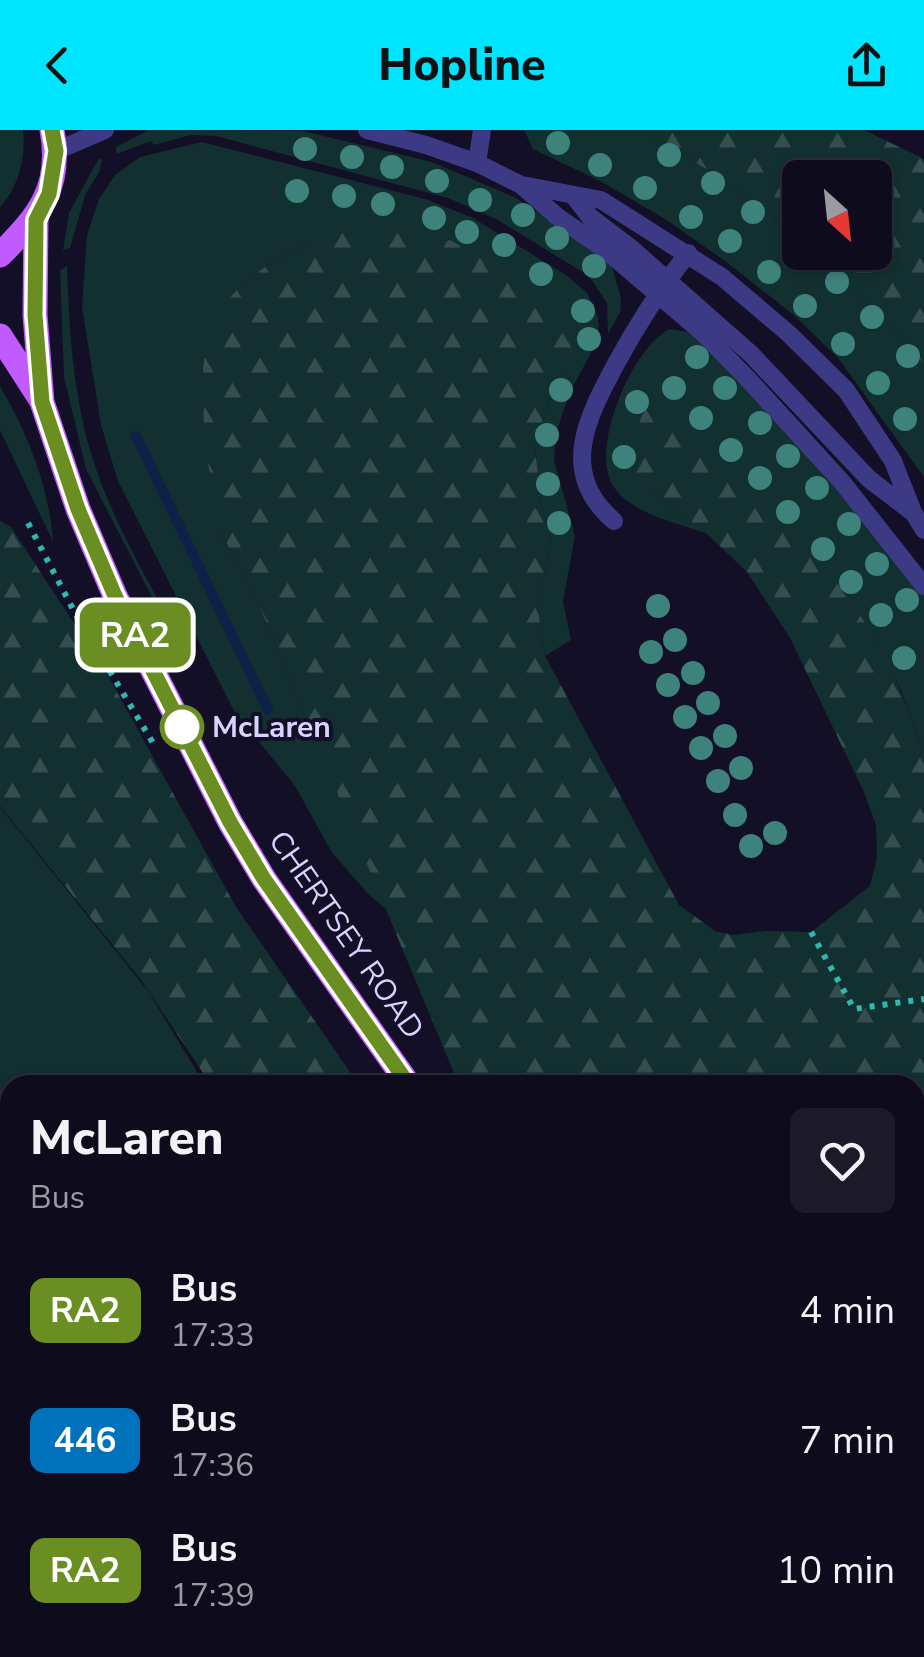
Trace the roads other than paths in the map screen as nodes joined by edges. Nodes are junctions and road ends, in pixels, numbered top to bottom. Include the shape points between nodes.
1 (105, 130) edge
2 (367, 130) edge
3 (482, 130) edge
4 (54, 141) edge
5 (477, 163) junction
6 (522, 185) junction
7 (572, 194) junction
8 (36, 220) junction
9 (688, 253) junction
10 (0, 256) edge
11 (662, 286) junction
12 (0, 336) edge
13 (42, 402) junction
14 (913, 512) junction
15 (614, 521) dead end
16 (924, 530) edge
17 (924, 586) edge
18 (402, 1075) edge

1 - 4 lane
2 - 5 lane
3 - 5 lane
4 - 8 main road via 49,194
5 - 6 lane
6 - 7 lane
6 - 11 lane
7 - 9 lane via 602,200
7 - 11 lane
8 - 10 main road
8 - 13 main road, CHERTSEY ROAD
9 - 11 lane
9 - 14 lane via 788,333 846,390 892,462
11 - 14 lane via 751,354 869,479
11 - 15 lane via 585,432 584,476 597,506
11 - 17 lane via 842,482
12 - 13 main road, CHERTSEY ROAD
13 - 18 main road, CHERTSEY ROAD via 115,596 230,822
14 - 16 lane

